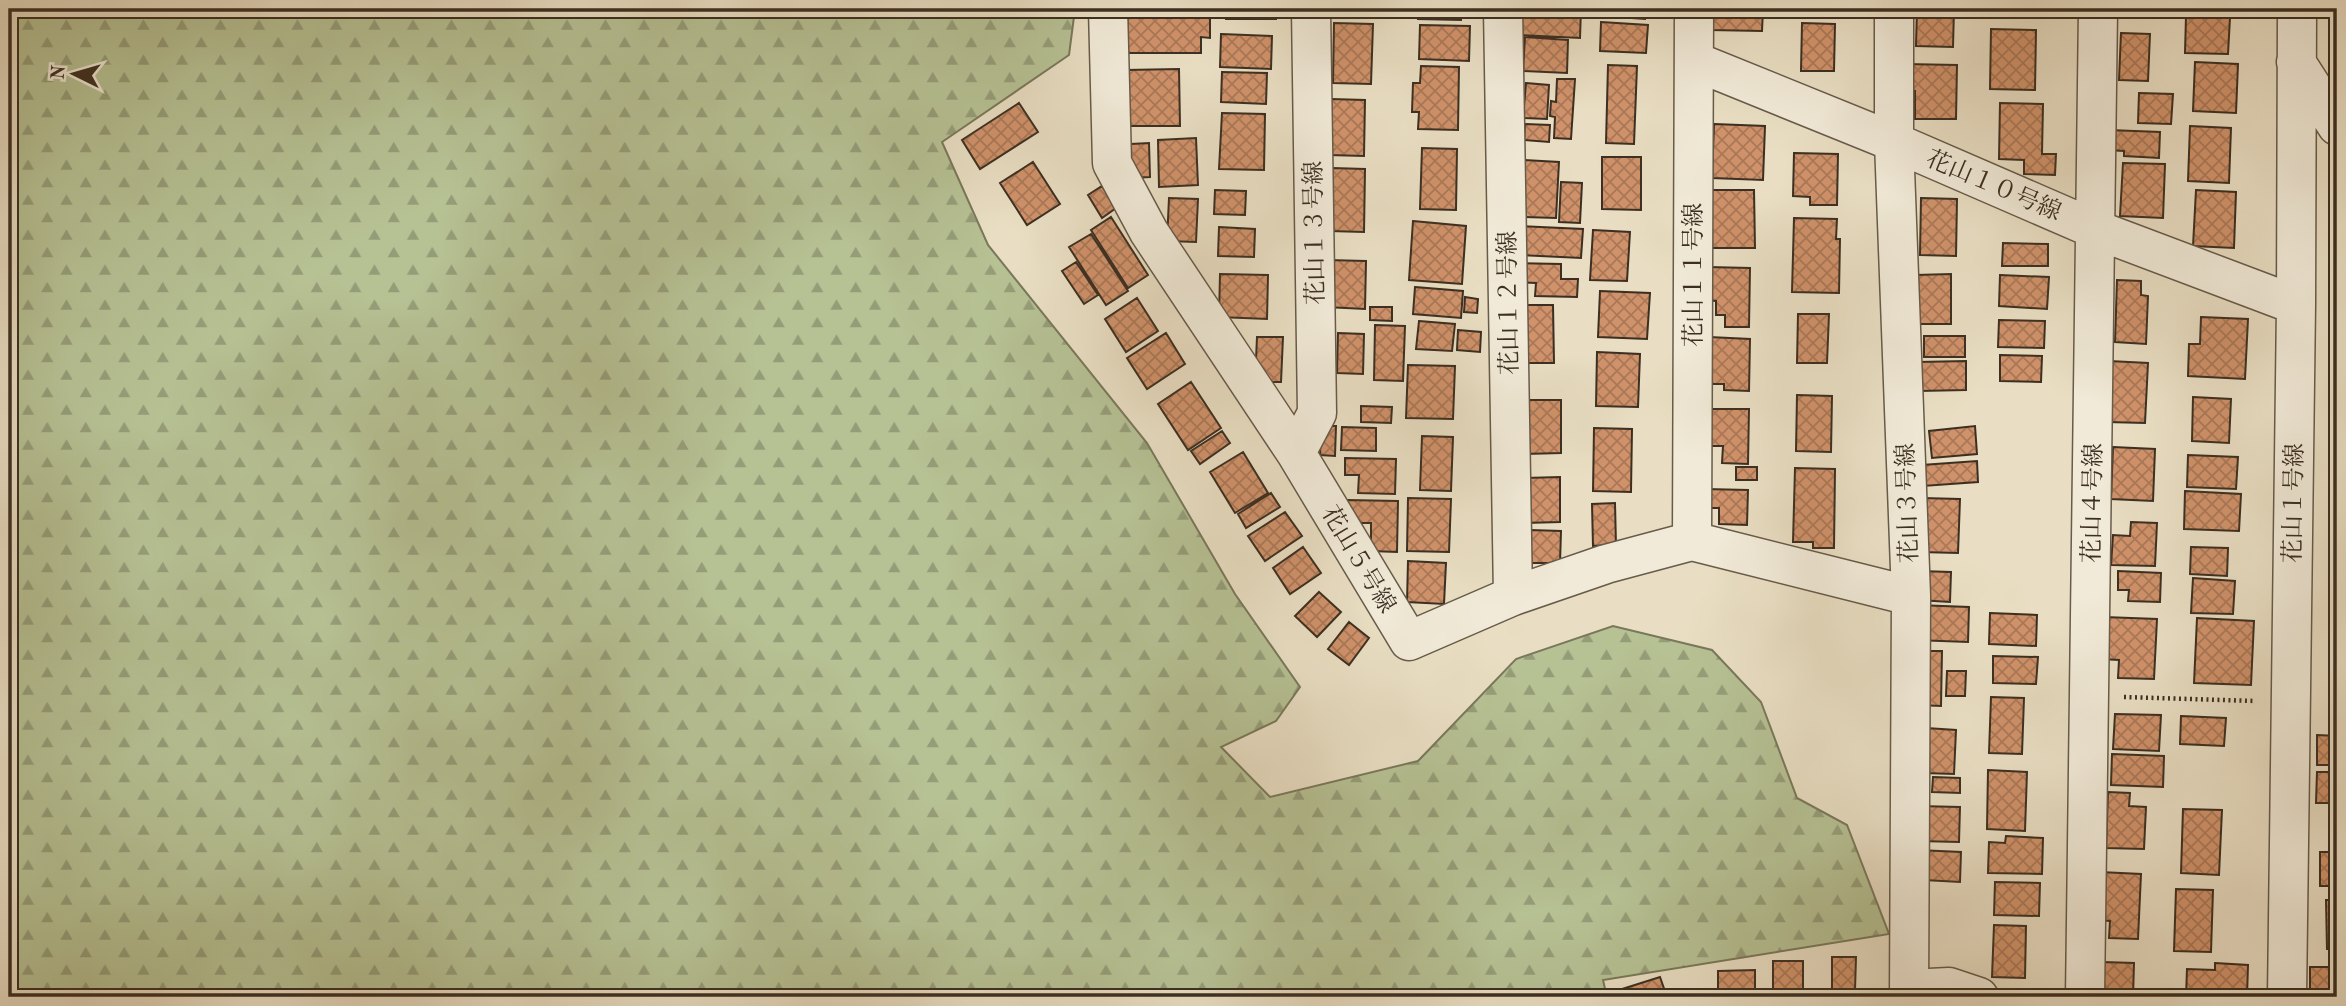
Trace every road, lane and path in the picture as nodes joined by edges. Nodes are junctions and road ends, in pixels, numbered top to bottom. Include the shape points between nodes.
1 (1108, 9) edge
2 (1311, 9) edge
3 (1503, 9) edge
4 (1694, 9) edge
5 (1894, 9) edge
6 (2098, 9) edge
7 (2297, 9) edge
8 (1694, 61) junction
9 (2296, 62) junction
10 (2337, 126) edge
11 (1894, 142) junction
12 (2096, 230) junction
13 (2296, 305) junction
14 (1296, 453) junction
15 (1692, 541) junction
16 (1513, 596) junction
17 (1911, 596) junction
18 (2153, 698) dead end
19 (2291, 702) junction
20 (1909, 993) edge
21 (1979, 997) edge
22 (2085, 997) edge
23 (2287, 997) edge

1 - 14 street, 花山５号線 via 1112,163 1149,232
2 - 14 street, 花山１３号線 via 1317,413
3 - 16 street, 花山１２号線
4 - 8 street, 花山１１号線
5 - 11 street, 花山３号線
6 - 12 street, 花山４号線
7 - 9 street, 花山１号線
8 - 11 street, 花山１０号線
8 - 15 street, 花山１１号線
9 - 10 street
9 - 13 street, 花山１号線
11 - 12 street, 花山１０号線
11 - 17 street, 花山３号線
12 - 13 street, 花山１０号線
12 - 22 street, 花山４号線
13 - 19 street, 花山１号線
14 - 16 street, 花山５号線 via 1409,641
15 - 16 street, 花山５号線
15 - 17 street, 花山５号線
17 - 20 street, 花山３号線
18 - 19 path
19 - 23 street, 花山１号線
20 - 21 street via 1948,987

